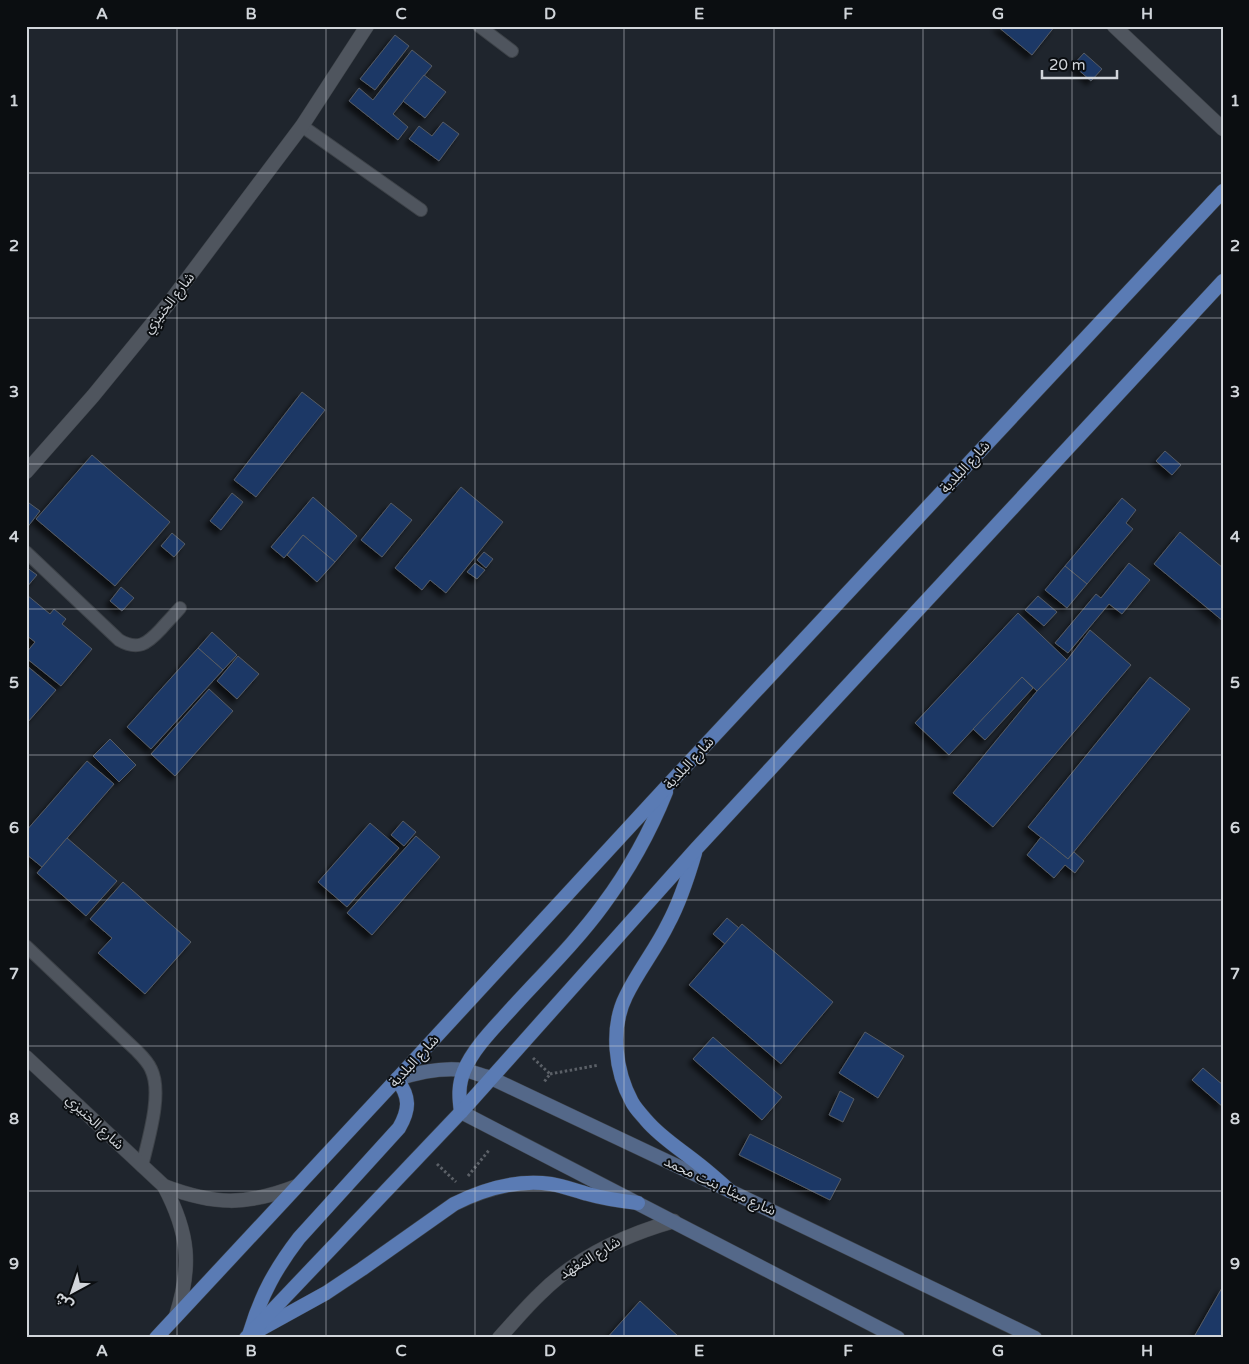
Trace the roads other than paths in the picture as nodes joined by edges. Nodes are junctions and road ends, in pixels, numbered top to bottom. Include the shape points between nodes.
1 (367, 26) edge
2 (479, 26) edge
3 (1114, 26) edge
4 (512, 51) dead end
5 (302, 126) junction
6 (1223, 129) edge
7 (1223, 190) edge
8 (421, 210) dead end
9 (1223, 280) edge
10 (26, 472) edge
11 (26, 552) edge
12 (180, 608) dead end
13 (669, 784) junction
14 (696, 849) junction
15 (26, 946) edge
16 (26, 1057) edge
17 (464, 1070) junction
18 (492, 1078) junction
19 (397, 1079) junction
20 (461, 1112) junction
21 (142, 1166) junction
22 (164, 1186) junction
23 (297, 1186) junction
24 (730, 1191) junction
25 (638, 1203) junction
26 (674, 1221) junction
27 (176, 1316) junction
28 (248, 1336) edge
29 (156, 1338) edge
30 (499, 1338) edge
31 (898, 1338) edge
32 (1035, 1338) edge

1 - 5 street, شارع الخنيزِي
2 - 4 lane
3 - 6 street
5 - 8 lane
5 - 10 street, شارع الخنيزِي via 169,303
7 - 13 main road, شارع البلدية
9 - 14 main road
11 - 12 lane via 126,644 135,646 151,640
13 - 17 main road via 640,848 603,906 485,1039
13 - 19 main road, شارع البلدية
14 - 18 main road
14 - 24 main road via 689,875 668,924 624,998 617,1033 618,1061 632,1103 647,1122
15 - 21 lane via 137,1051 151,1069 156,1092
16 - 21 street, شارع الخنيزِي
17 - 18 main road, شارع ميثاء بنت محمد
17 - 19 main road, شارع ميثاء بنت محمد via 418,1072
17 - 20 main road via 460,1084
18 - 20 main road
18 - 24 main road, شارع ميثاء بنت محمد
19 - 23 main road, شارع البلدية
19 - 28 main road via 407,1098 407,1108 399,1128 286,1255 263,1293
20 - 25 main road
20 - 28 main road
21 - 22 street, شارع الخنيزِي
22 - 23 street, شارع الخنيزِي via 200,1198 230,1201 253,1200
22 - 27 street, شارع الخنيزِي via 180,1221 187,1260 186,1279
23 - 27 main road, شارع البلدية
24 - 32 main road, شارع ميثاء بنت محمد
25 - 26 main road
25 - 28 main road via 609,1200 551,1184 512,1184 493,1188 454,1204 326,1293
26 - 30 street, شارع المَعْهَد via 625,1237 579,1262 541,1292
26 - 31 main road
27 - 29 main road, شارع البلدية

